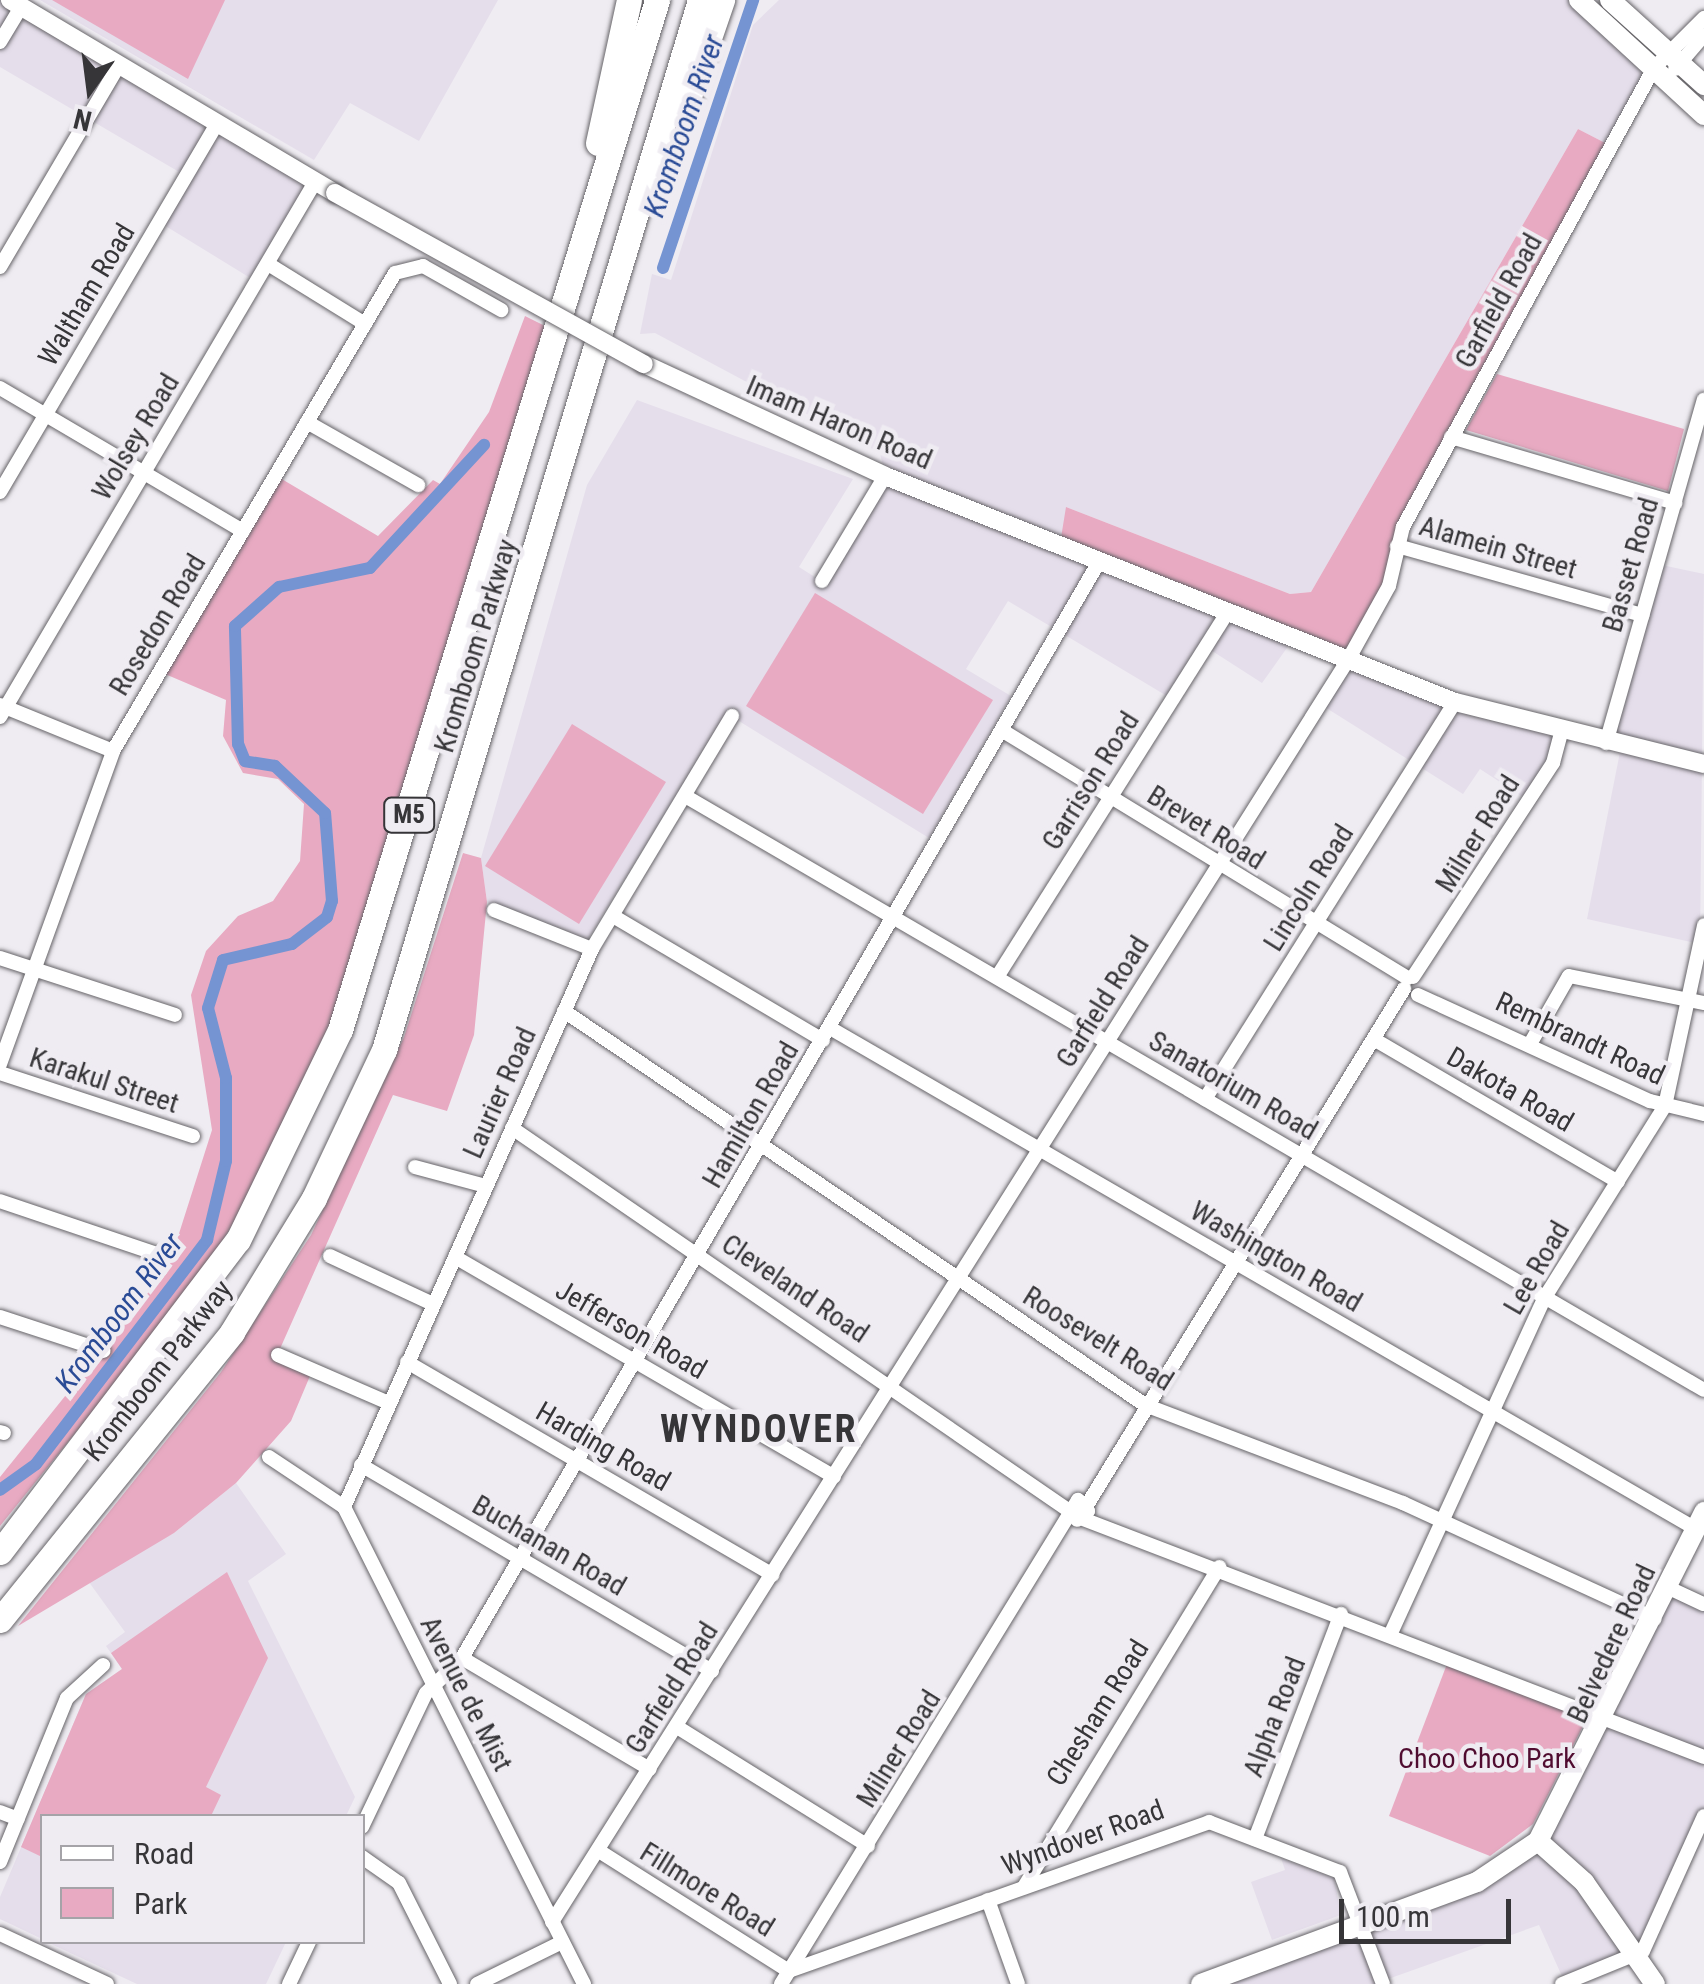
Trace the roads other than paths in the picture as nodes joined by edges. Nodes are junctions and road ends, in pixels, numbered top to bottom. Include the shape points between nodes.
1 (629, 0) edge
2 (657, 0) edge
3 (700, 0) edge
4 (722, 0) edge
5 (1579, 0) edge
6 (1610, 0) edge
7 (15, 3) edge
8 (1704, 18) edge
9 (1704, 35) edge
10 (0, 42) edge
11 (119, 65) junction
12 (1664, 70) junction
13 (1704, 86) edge
14 (1704, 115) edge
15 (217, 124) junction
16 (315, 182) junction
17 (268, 264) junction
18 (0, 267) edge
19 (501, 310) dead end
20 (610, 316) junction
21 (364, 324) junction
22 (543, 367) junction
23 (0, 388) edge
24 (1704, 400) edge
25 (46, 414) junction
26 (307, 422) junction
27 (1451, 437) junction
28 (144, 473) junction
29 (885, 476) junction
30 (418, 486) dead end
31 (0, 492) edge
32 (1675, 503) junction
33 (243, 531) junction
34 (1398, 546) junction
35 (1100, 560) junction
36 (822, 581) dead end
37 (1228, 611) junction
38 (1642, 615) junction
39 (1348, 660) junction
40 (1455, 702) junction
41 (2, 710) edge
42 (732, 716) dead end
43 (1003, 731) junction
44 (1561, 734) junction
45 (1606, 743) junction
46 (113, 751) junction
47 (1704, 764) edge
48 (685, 796) junction
49 (1110, 797) junction
50 (1218, 866) junction
51 (494, 910) dead end
52 (613, 916) junction
53 (894, 917) junction
54 (1704, 925) edge
55 (1315, 926) junction
56 (592, 949) junction
57 (0, 958) edge
58 (31, 968) junction
59 (997, 977) junction
60 (1413, 986) junction
61 (1688, 1000) junction
62 (1704, 1003) edge
63 (564, 1010) junction
64 (176, 1015) dead end
65 (827, 1034) junction
66 (1377, 1041) junction
67 (1107, 1042) junction
68 (1530, 1044) junction
69 (0, 1064) edge
70 (0, 1073) edge
71 (1205, 1100) junction
72 (1665, 1106) junction
73 (1704, 1114) edge
74 (512, 1128) junction
75 (193, 1136) dead end
76 (762, 1144) junction
77 (1040, 1150) junction
78 (1303, 1156) junction
79 (415, 1167) dead end
80 (1618, 1182) junction
81 (486, 1186) junction
82 (0, 1201) edge
83 (698, 1253) junction
84 (158, 1254) dead end
85 (330, 1256) dead end
86 (455, 1256) junction
87 (1236, 1262) junction
88 (959, 1278) junction
89 (1545, 1298) junction
90 (434, 1304) junction
91 (0, 1317) edge
92 (104, 1351) dead end
93 (278, 1355) dead end
94 (636, 1360) junction
95 (407, 1362) junction
96 (892, 1384) junction
97 (1704, 1390) edge
98 (389, 1404) junction
99 (1145, 1405) junction
100 (1492, 1412) junction
101 (269, 1457) dead end
102 (578, 1461) junction
103 (361, 1465) junction
104 (834, 1477) junction
105 (344, 1507) junction
106 (1078, 1510) junction
107 (1442, 1521) junction
108 (1700, 1521) edge
109 (0, 1552) edge
110 (521, 1559) junction
111 (1219, 1568) junction
112 (772, 1575) junction
113 (1669, 1588) junction
114 (1704, 1604) edge
115 (1341, 1614) junction
116 (1655, 1619) junction
117 (0, 1620) edge
118 (1391, 1632) junction
119 (462, 1658) junction
120 (104, 1665) dead end
121 (712, 1671) junction
122 (435, 1686) junction
123 (1609, 1714) junction
124 (677, 1727) junction
125 (1704, 1757) edge
126 (650, 1769) junction
127 (0, 1812) edge
128 (1704, 1816) edge
129 (18, 1819) junction
130 (365, 1821) edge
131 (1543, 1836) junction
132 (1255, 1839) junction
133 (1698, 1844) edge
134 (868, 1846) junction
135 (599, 1851) junction
136 (365, 1859) edge
137 (0, 1862) edge
138 (1024, 1887) junction
139 (988, 1900) junction
140 (552, 1922) junction
141 (1361, 1924) junction
142 (0, 1934) edge
143 (562, 1942) junction
144 (307, 1944) edge
145 (1636, 1956) junction
146 (785, 1977) edge
147 (106, 1984) edge
148 (288, 1984) edge
149 (450, 1984) edge
150 (477, 1984) edge
151 (584, 1984) edge
152 (1018, 1984) edge
153 (1200, 1984) edge
154 (1383, 1984) edge
155 (1562, 1984) edge
156 (1656, 1984) edge

1 - 22 highway
2 - 22 highway, Kromboom Parkway / M5
3 - 20 highway, Kromboom Parkway / M5
4 - 20 highway
5 - 12 main road
6 - 12 main road
7 - 10 street
7 - 11 street, Imam Haron Road
8 - 12 street, Garfield Road
9 - 12 street, Garfield Road
11 - 15 street, Imam Haron Road
11 - 18 street
12 - 13 main road
12 - 14 main road
12 - 27 street, Garfield Road
15 - 16 street, Imam Haron Road
15 - 25 street, Waltham Road
16 - 17 street, Wolsey Road
16 - 29 street, Imam Haron Road, bridge via 644,364
17 - 21 street
17 - 28 street, Wolsey Road
19 - 21 street, Rosedon Road via 410,264 395,272
20 - 117 highway, Kromboom Parkway / M5 via 384,1050 314,1198 232,1332
21 - 26 street, Rosedon Road
22 - 109 highway, Kromboom Parkway / M5 via 368,952 310,1098 238,1240
23 - 25 street
24 - 32 street, Basset Road
25 - 28 street
25 - 31 street, Waltham Road
26 - 30 street
26 - 33 street, Rosedon Road
27 - 32 street
27 - 34 street, Garfield Road
28 - 33 street
28 - 41 street, Wolsey Road
29 - 35 street, Imam Haron Road
29 - 36 street
32 - 38 street, Basset Road
33 - 46 street, Rosedon Road
34 - 38 street, Alamein Street
34 - 39 street, Garfield Road via 1389,586
35 - 37 street, Imam Haron Road
35 - 43 street, Hamilton Road
37 - 39 street, Imam Haron Road
37 - 49 street, Garrison Road
38 - 45 street, Basset Road
39 - 40 street, Imam Haron Road
39 - 50 street, Garfield Road
40 - 44 street, Imam Haron Road
40 - 55 street, Lincoln Road
41 - 46 street
42 - 48 street, Laurier Road
43 - 49 street, Brevet Road
43 - 53 street, Hamilton Road
44 - 45 street, Imam Haron Road
44 - 60 street, Milner Road via 1553,763
45 - 47 street, Imam Haron Road
46 - 58 street, Rosedon Road
48 - 52 street, Laurier Road
48 - 53 street, Sanatorium Road
49 - 50 street, Brevet Road
49 - 59 street, Garrison Road
50 - 55 street, Brevet Road
50 - 67 street, Garfield Road
51 - 56 street
52 - 56 street, Laurier Road
52 - 65 street, Washington Road
53 - 59 street, Sanatorium Road
53 - 65 street, Hamilton Road
54 - 61 street, Lee Road
55 - 60 street, Brevet Road
55 - 71 street, Lincoln Road
56 - 63 street, Laurier Road
57 - 58 street
58 - 64 street
58 - 69 street, Rosedon Road
59 - 67 street, Sanatorium Road
60 - 66 street, Milner Road
60 - 68 street, Rembrandt Road
61 - 62 street
61 - 68 street via 1570,976
61 - 72 street, Lee Road
63 - 74 street, Laurier Road
63 - 76 street, Roosevelt Road
65 - 76 street, Hamilton Road
65 - 77 street, Washington Road
66 - 78 street, Milner Road
66 - 80 street, Dakota Road
67 - 71 street, Sanatorium Road
67 - 77 street, Garfield Road
68 - 72 street, Rembrandt Road
70 - 75 street, Karakul Street
71 - 78 street, Sanatorium Road
72 - 73 street, Rembrandt Road
72 - 80 street, Lee Road
74 - 81 street, Laurier Road
74 - 83 street, Cleveland Road
76 - 83 street, Hamilton Road
76 - 88 street, Roosevelt Road
77 - 87 street, Washington Road
77 - 88 street, Garfield Road
78 - 87 street, Milner Road
78 - 89 street, Sanatorium Road
79 - 81 street
80 - 89 street, Lee Road
81 - 86 street, Laurier Road
82 - 84 street
83 - 94 street, Hamilton Road
83 - 96 street, Cleveland Road
85 - 90 street
86 - 90 street, Laurier Road
86 - 94 street, Jefferson Road
87 - 99 street, Milner Road
87 - 100 street, Washington Road
88 - 96 street, Garfield Road
88 - 99 street, Roosevelt Road
89 - 97 street, Sanatorium Road
89 - 100 street, Lee Road
90 - 95 street, Laurier Road
91 - 92 street
93 - 98 street
94 - 102 street, Hamilton Road
94 - 104 street, Jefferson Road
95 - 98 street, Laurier Road
95 - 102 street, Harding Road
96 - 104 street, Garfield Road
96 - 106 street, Cleveland Road
98 - 103 street, Laurier Road
99 - 106 street, Milner Road
99 - 107 street, Roosevelt Road
100 - 107 street, Lee Road
100 - 108 street, Washington Road
101 - 105 street, Avenue de Mist
102 - 110 street, Hamilton Road
102 - 112 street, Harding Road
103 - 105 street, Laurier Road
103 - 110 street, Buchanan Road
104 - 112 street, Garfield Road
105 - 122 street, Avenue de Mist
106 - 111 street, Cleveland Road
106 - 134 street, Milner Road
107 - 116 street, Roosevelt Road
107 - 118 street, Lee Road
108 - 113 main road, Belvedere Road
110 - 119 street, Hamilton Road
110 - 121 street, Buchanan Road
111 - 115 street, Cleveland Road
111 - 138 street, Chesham Road
112 - 121 street, Garfield Road
113 - 114 street
113 - 116 main road, Belvedere Road
115 - 118 street, Cleveland Road
115 - 132 street, Alpha Road
116 - 123 main road, Belvedere Road
118 - 123 street, Cleveland Road
119 - 122 street, Hamilton Road
119 - 126 street
120 - 129 street via 73,1687
121 - 124 street, Garfield Road
122 - 130 street, Hamilton Road
122 - 140 street, Avenue de Mist
123 - 125 street, Cleveland Road
123 - 131 main road, Belvedere Road
124 - 126 street, Garfield Road
124 - 134 street
126 - 135 street, Garfield Road
127 - 129 street
128 - 133 street
129 - 137 street
131 - 141 main road, Belvedere Road via 1486,1878
131 - 145 main road
132 - 138 street, Wyndover Road via 1200,1822
132 - 141 street, Wyndover Road via 1340,1872
133 - 145 street
134 - 146 street, Milner Road
135 - 140 street, Garfield Road
135 - 146 street, Fillmore Road
136 - 149 street via 399,1883
138 - 139 street, Wyndover Road
139 - 146 street, Wyndover Road
139 - 152 street
140 - 143 street, Avenue de Mist
141 - 153 main road, Belvedere Road
141 - 154 street, Wyndover Road
142 - 147 street
143 - 150 street
143 - 151 street, Avenue de Mist
144 - 148 street
145 - 155 street
145 - 156 main road

